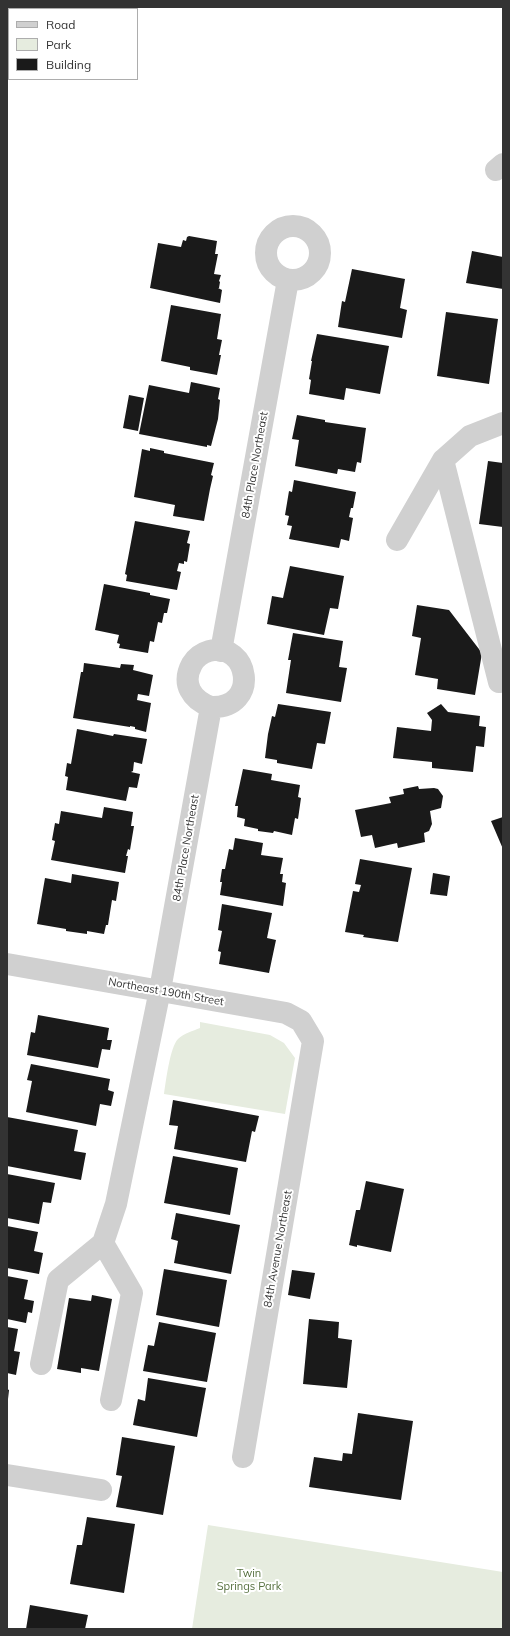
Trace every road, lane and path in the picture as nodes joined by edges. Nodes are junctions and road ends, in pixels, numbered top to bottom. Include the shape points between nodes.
1 (288, 280) dead end
2 (503, 423) edge
3 (443, 460) junction
4 (397, 540) dead end
5 (221, 650) junction
6 (499, 682) dead end
7 (211, 707) junction
8 (7, 964) edge
9 (160, 990) junction
10 (313, 1041) joint
11 (103, 1243) junction
12 (41, 1364) dead end
13 (111, 1400) dead end
14 (243, 1457) dead end
15 (7, 1475) edge
16 (102, 1490) dead end

1 - 5 street, 84th Place Northeast
2 - 3 street via 470,436
3 - 4 street
3 - 6 street
5 - 7 street via 202,654 194,660 187,678 194,697
5 - 7 street via 238,660 245,679 243,689 230,704
7 - 9 street, 84th Place Northeast
8 - 9 street, Northeast 190th Street
9 - 10 street, Northeast 190th Street via 286,1013 301,1021
9 - 11 street, 84th Place Northeast via 116,1204
10 - 14 street, 84th Avenue Northeast
11 - 12 street via 58,1280
11 - 13 street via 132,1294
15 - 16 street

